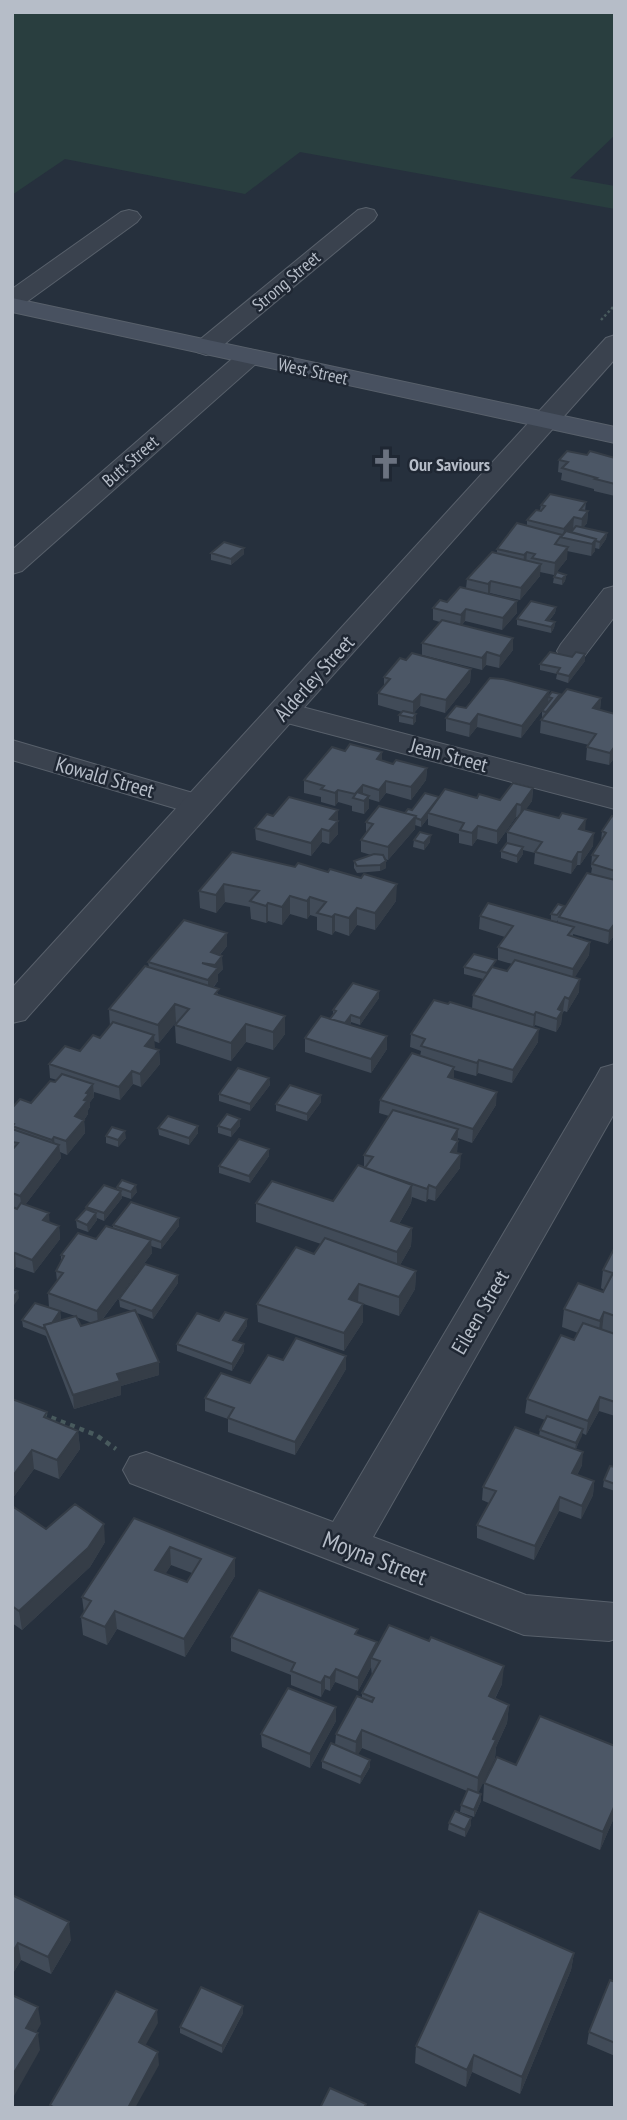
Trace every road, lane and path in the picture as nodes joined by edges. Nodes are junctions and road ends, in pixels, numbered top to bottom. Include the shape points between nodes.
1 (366, 215) dead end
2 (129, 218) dead end
3 (12, 303) edge
4 (615, 343) edge
5 (206, 347) junction
6 (249, 357) junction
7 (545, 421) junction
8 (615, 435) edge
9 (12, 565) edge
10 (615, 595) edge
11 (572, 651) dead end
12 (283, 712) junction
13 (12, 750) edge
14 (615, 799) edge
15 (198, 805) junction
16 (12, 1011) edge
17 (615, 1077) edge
18 (36, 1412) edge
19 (146, 1470) joint
20 (344, 1546) junction
21 (609, 1621) dead end

1 - 5 street, Strong Street
2 - 3 street
3 - 5 main road, West Street
4 - 7 street, Alderley Street
5 - 6 main road, West Street
6 - 7 main road, West Street
6 - 9 street, Butt Street
7 - 8 main road, West Street
7 - 12 street, Alderley Street
10 - 11 street
12 - 14 street, Jean Street
12 - 15 street, Alderley Street
13 - 15 street, Kowald Street
15 - 16 street, Alderley Street
17 - 20 street, Eileen Street
18 - 19 path via 96,1435
19 - 20 street, Moyna Street
20 - 21 street, Moyna Street via 524,1615

